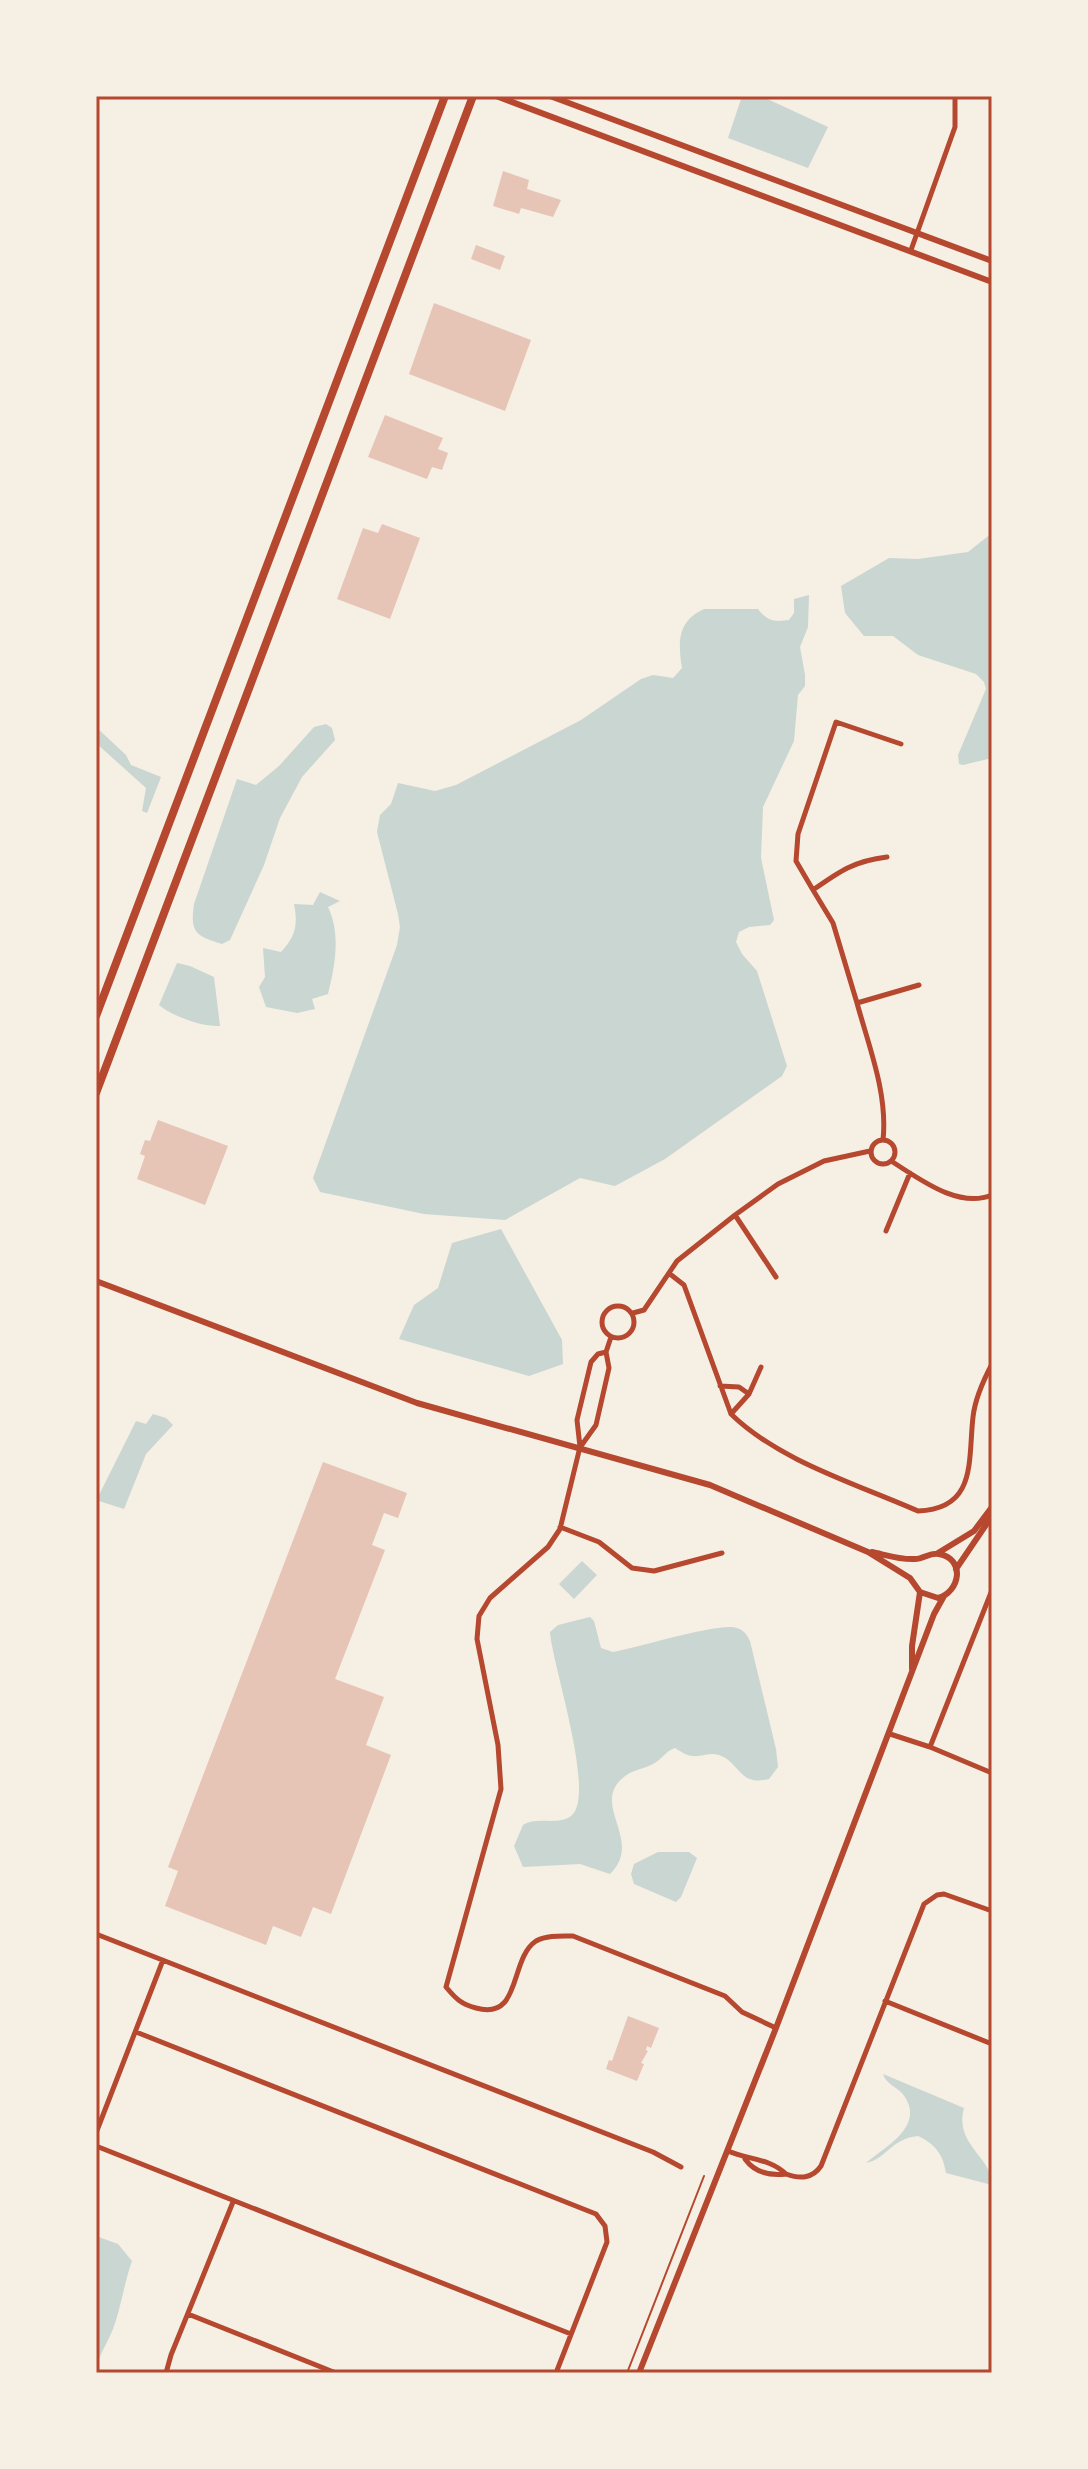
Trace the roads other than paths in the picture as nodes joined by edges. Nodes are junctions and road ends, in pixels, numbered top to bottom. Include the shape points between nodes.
1 (445, 96) edge
2 (473, 96) edge
3 (496, 96) edge
4 (550, 96) edge
5 (955, 96) edge
6 (917, 234) junction
7 (911, 250) junction
8 (992, 261) edge
9 (992, 282) edge
10 (901, 744) dead end
11 (887, 857) dead end
12 (813, 890) junction
13 (919, 985) dead end
14 (857, 1003) junction
15 (96, 1016) edge
16 (96, 1093) edge
17 (883, 1140) junction
18 (870, 1151) junction
19 (891, 1161) junction
20 (910, 1173) junction
21 (992, 1195) edge
22 (735, 1215) junction
23 (886, 1231) dead end
24 (670, 1274) junction
25 (776, 1277) dead end
26 (96, 1281) edge
27 (633, 1313) junction
28 (611, 1337) junction
29 (606, 1352) junction
30 (992, 1364) edge
31 (761, 1367) dead end
32 (720, 1386) junction
33 (749, 1394) junction
34 (731, 1414) junction
35 (580, 1447) junction
36 (992, 1507) edge
37 (992, 1516) edge
38 (560, 1527) junction
39 (868, 1552) junction
40 (722, 1553) dead end
41 (937, 1553) junction
42 (956, 1569) junction
43 (992, 1590) edge
44 (920, 1592) junction
45 (944, 1596) junction
46 (912, 1669) junction
47 (890, 1734) junction
48 (930, 1747) junction
49 (992, 1773) edge
50 (992, 1911) edge
51 (96, 1934) edge
52 (163, 1960) junction
53 (885, 2001) junction
54 (776, 2028) junction
55 (136, 2032) junction
56 (992, 2044) edge
57 (96, 2133) edge
58 (96, 2146) edge
59 (728, 2151) junction
60 (745, 2159) junction
61 (681, 2167) dead end
62 (786, 2174) junction
63 (233, 2202) junction
64 (188, 2314) junction
65 (571, 2334) junction
66 (166, 2373) edge
67 (336, 2373) edge
68 (556, 2373) edge
69 (639, 2373) edge

1 - 15 main road
2 - 16 main road
3 - 7 street
4 - 6 street
5 - 6 street via 955,127
6 - 7 street
6 - 8 street
7 - 9 street
10 - 12 street via 836,722 798,834 796,861
11 - 12 street via 847,867
12 - 14 street via 833,923
13 - 14 street
14 - 17 street via 879,1085
17 - 18 street
17 - 19 street via 893,1146
18 - 19 street via 879,1164
18 - 22 street via 824,1161 778,1184
19 - 20 street
20 - 21 street via 958,1198
20 - 23 street
22 - 24 street via 677,1261
22 - 25 street
24 - 27 street via 644,1310
24 - 32 street via 684,1285
26 - 35 street via 417,1403
27 - 28 street via 634,1327 625,1338
27 - 28 street via 613,1306 604,1314 603,1328
28 - 29 street
29 - 35 street via 609,1368 596,1425
29 - 35 street via 591,1362 577,1420
30 - 34 street via 979,1391 962,1488 938,1510 918,1511 799,1459 750,1432
31 - 33 street
32 - 33 street via 739,1387
32 - 34 street
33 - 34 street
35 - 38 street
35 - 39 street via 710,1485
36 - 41 street via 974,1531
37 - 42 street
38 - 40 street via 599,1542 632,1568 654,1571
38 - 54 street via 548,1547 490,1598 479,1616 477,1639 501,1789 446,1987 457,2002 490,2011 498,2008 510,1994 525,1952 552,1936 573,1936 725,1996 742,2012
39 - 41 street via 912,1559
39 - 44 street via 910,1578
41 - 42 street
42 - 45 street via 955,1587
43 - 48 street
44 - 45 street via 931,1598
44 - 46 street
45 - 46 street
46 - 47 street
47 - 48 street
47 - 54 street
48 - 49 street
50 - 53 street via 944,1894 929,1899
51 - 52 street
52 - 55 street
52 - 61 street
53 - 56 street
53 - 62 street via 821,2166 803,2178
54 - 59 street
55 - 57 street
55 - 65 street via 596,2214 607,2242
58 - 63 street
59 - 60 street
59 - 69 street
60 - 62 street via 767,2161
60 - 62 street via 772,2176
63 - 64 street
63 - 65 street
64 - 66 street
64 - 67 street
65 - 68 street

